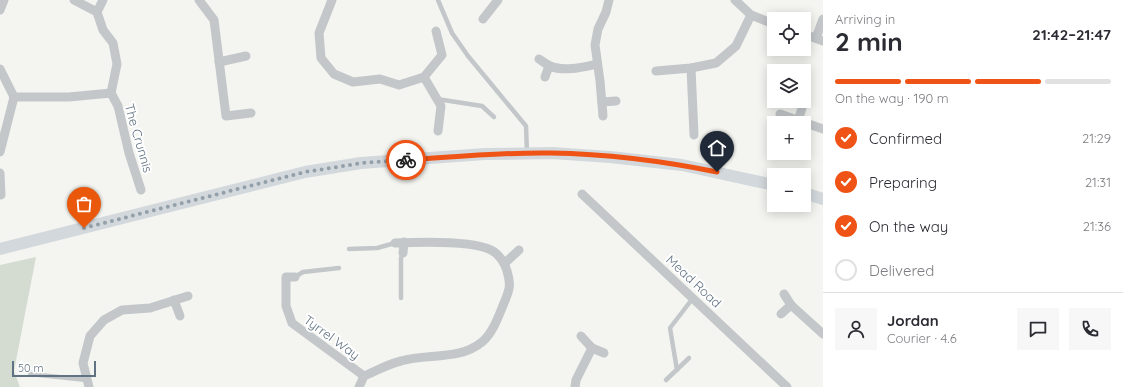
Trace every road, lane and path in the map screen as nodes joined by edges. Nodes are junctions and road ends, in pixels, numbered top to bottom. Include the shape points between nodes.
1 (4, 0) edge
2 (74, 0) edge
3 (103, 0) edge
4 (199, 0) edge
5 (438, 0) edge
6 (498, 0) edge
7 (609, 0) edge
8 (735, 0) edge
9 (328, 1) edge
10 (0, 10) edge
11 (97, 12) junction
12 (751, 16) junction
13 (483, 19) dead end
14 (823, 19) edge
15 (767, 22) edge
16 (436, 31) dead end
17 (820, 40) edge
18 (246, 56) dead end
19 (539, 59) dead end
20 (219, 62) junction
21 (597, 64) junction
22 (550, 66) junction
23 (691, 68) junction
24 (0, 69) edge
25 (656, 70) dead end
26 (424, 77) junction
27 (545, 77) dead end
28 (111, 93) junction
29 (14, 97) junction
30 (437, 100) junction
31 (616, 101) dead end
32 (602, 102) junction
33 (802, 108) dead end
34 (251, 113) dead end
35 (780, 114) dead end
36 (603, 116) dead end
37 (785, 116) edge
38 (800, 116) edge
39 (494, 117) dead end
40 (811, 125) edge
41 (823, 129) edge
42 (438, 131) dead end
43 (694, 135) dead end
44 (0, 152) edge
45 (526, 153) junction
46 (0, 173) edge
47 (767, 183) edge
48 (141, 190) dead end
49 (582, 194) dead end
50 (1, 195) dead end
51 (811, 195) edge
52 (823, 199) edge
53 (84, 228) junction
54 (0, 240) edge
55 (400, 242) junction
56 (0, 249) edge
57 (349, 249) dead end
58 (519, 250) dead end
59 (403, 253) joint
60 (505, 263) junction
61 (339, 268) dead end
62 (295, 277) joint
63 (784, 294) dead end
64 (188, 296) dead end
65 (401, 298) dead end
66 (693, 298) junction
67 (174, 300) junction
68 (791, 305) junction
69 (781, 314) dead end
70 (180, 316) dead end
71 (823, 334) edge
72 (581, 336) dead end
73 (592, 348) junction
74 (604, 353) dead end
75 (689, 358) dead end
76 (677, 370) junction
77 (30, 374) dead end
78 (364, 376) junction
79 (666, 380) dead end
80 (88, 383) edge
81 (359, 387) edge
82 (575, 387) edge
83 (787, 387) edge

1 - 10 street
2 - 11 street
3 - 11 street
4 - 20 street via 214,20
5 - 45 lane via 452,33 468,56 526,126
6 - 13 street
7 - 21 street via 596,36
8 - 12 street
9 - 26 street via 319,33 321,58 334,74 353,82 380,79 399,85
11 - 28 street, The Crunnis via 103,30 112,43 117,64
12 - 15 street
12 - 23 street via 736,46 716,63
14 - 17 street
16 - 26 street via 442,56
18 - 20 street
19 - 22 street
20 - 34 street via 226,116
21 - 22 street via 573,68
21 - 32 street
22 - 27 street
23 - 25 street
23 - 43 street
24 - 29 street
26 - 30 street
28 - 29 street, The Crunnis via 69,97
28 - 48 street, The Crunnis via 118,106
29 - 44 street
30 - 39 lane via 482,106
30 - 42 street via 441,106
31 - 32 street
32 - 36 street
33 - 38 street
35 - 37 street
40 - 41 street
45 - 47 main road via 610,157 682,165
45 - 53 main road via 362,163 305,172
46 - 50 street
49 - 66 street, Mead Road
51 - 52 main road
53 - 54 main road
53 - 56 main road
55 - 57 lane via 377,248
55 - 59 street
55 - 60 street via 470,244 492,250
58 - 60 street
59 - 65 lane
60 - 78 street via 510,283 509,292 483,342 458,354 400,361
61 - 62 lane via 303,272
62 - 78 street, Tyrrel Way via 286,277 286,306 292,324
63 - 68 street
64 - 67 street
66 - 76 lane via 670,328
66 - 83 street, Mead Road
67 - 70 street
67 - 80 street via 150,308 122,310 104,320 90,336 83,363
68 - 69 street
68 - 71 street
72 - 73 street
73 - 74 street
73 - 82 street
75 - 76 lane
76 - 79 lane
77 - 80 lane
78 - 81 street

